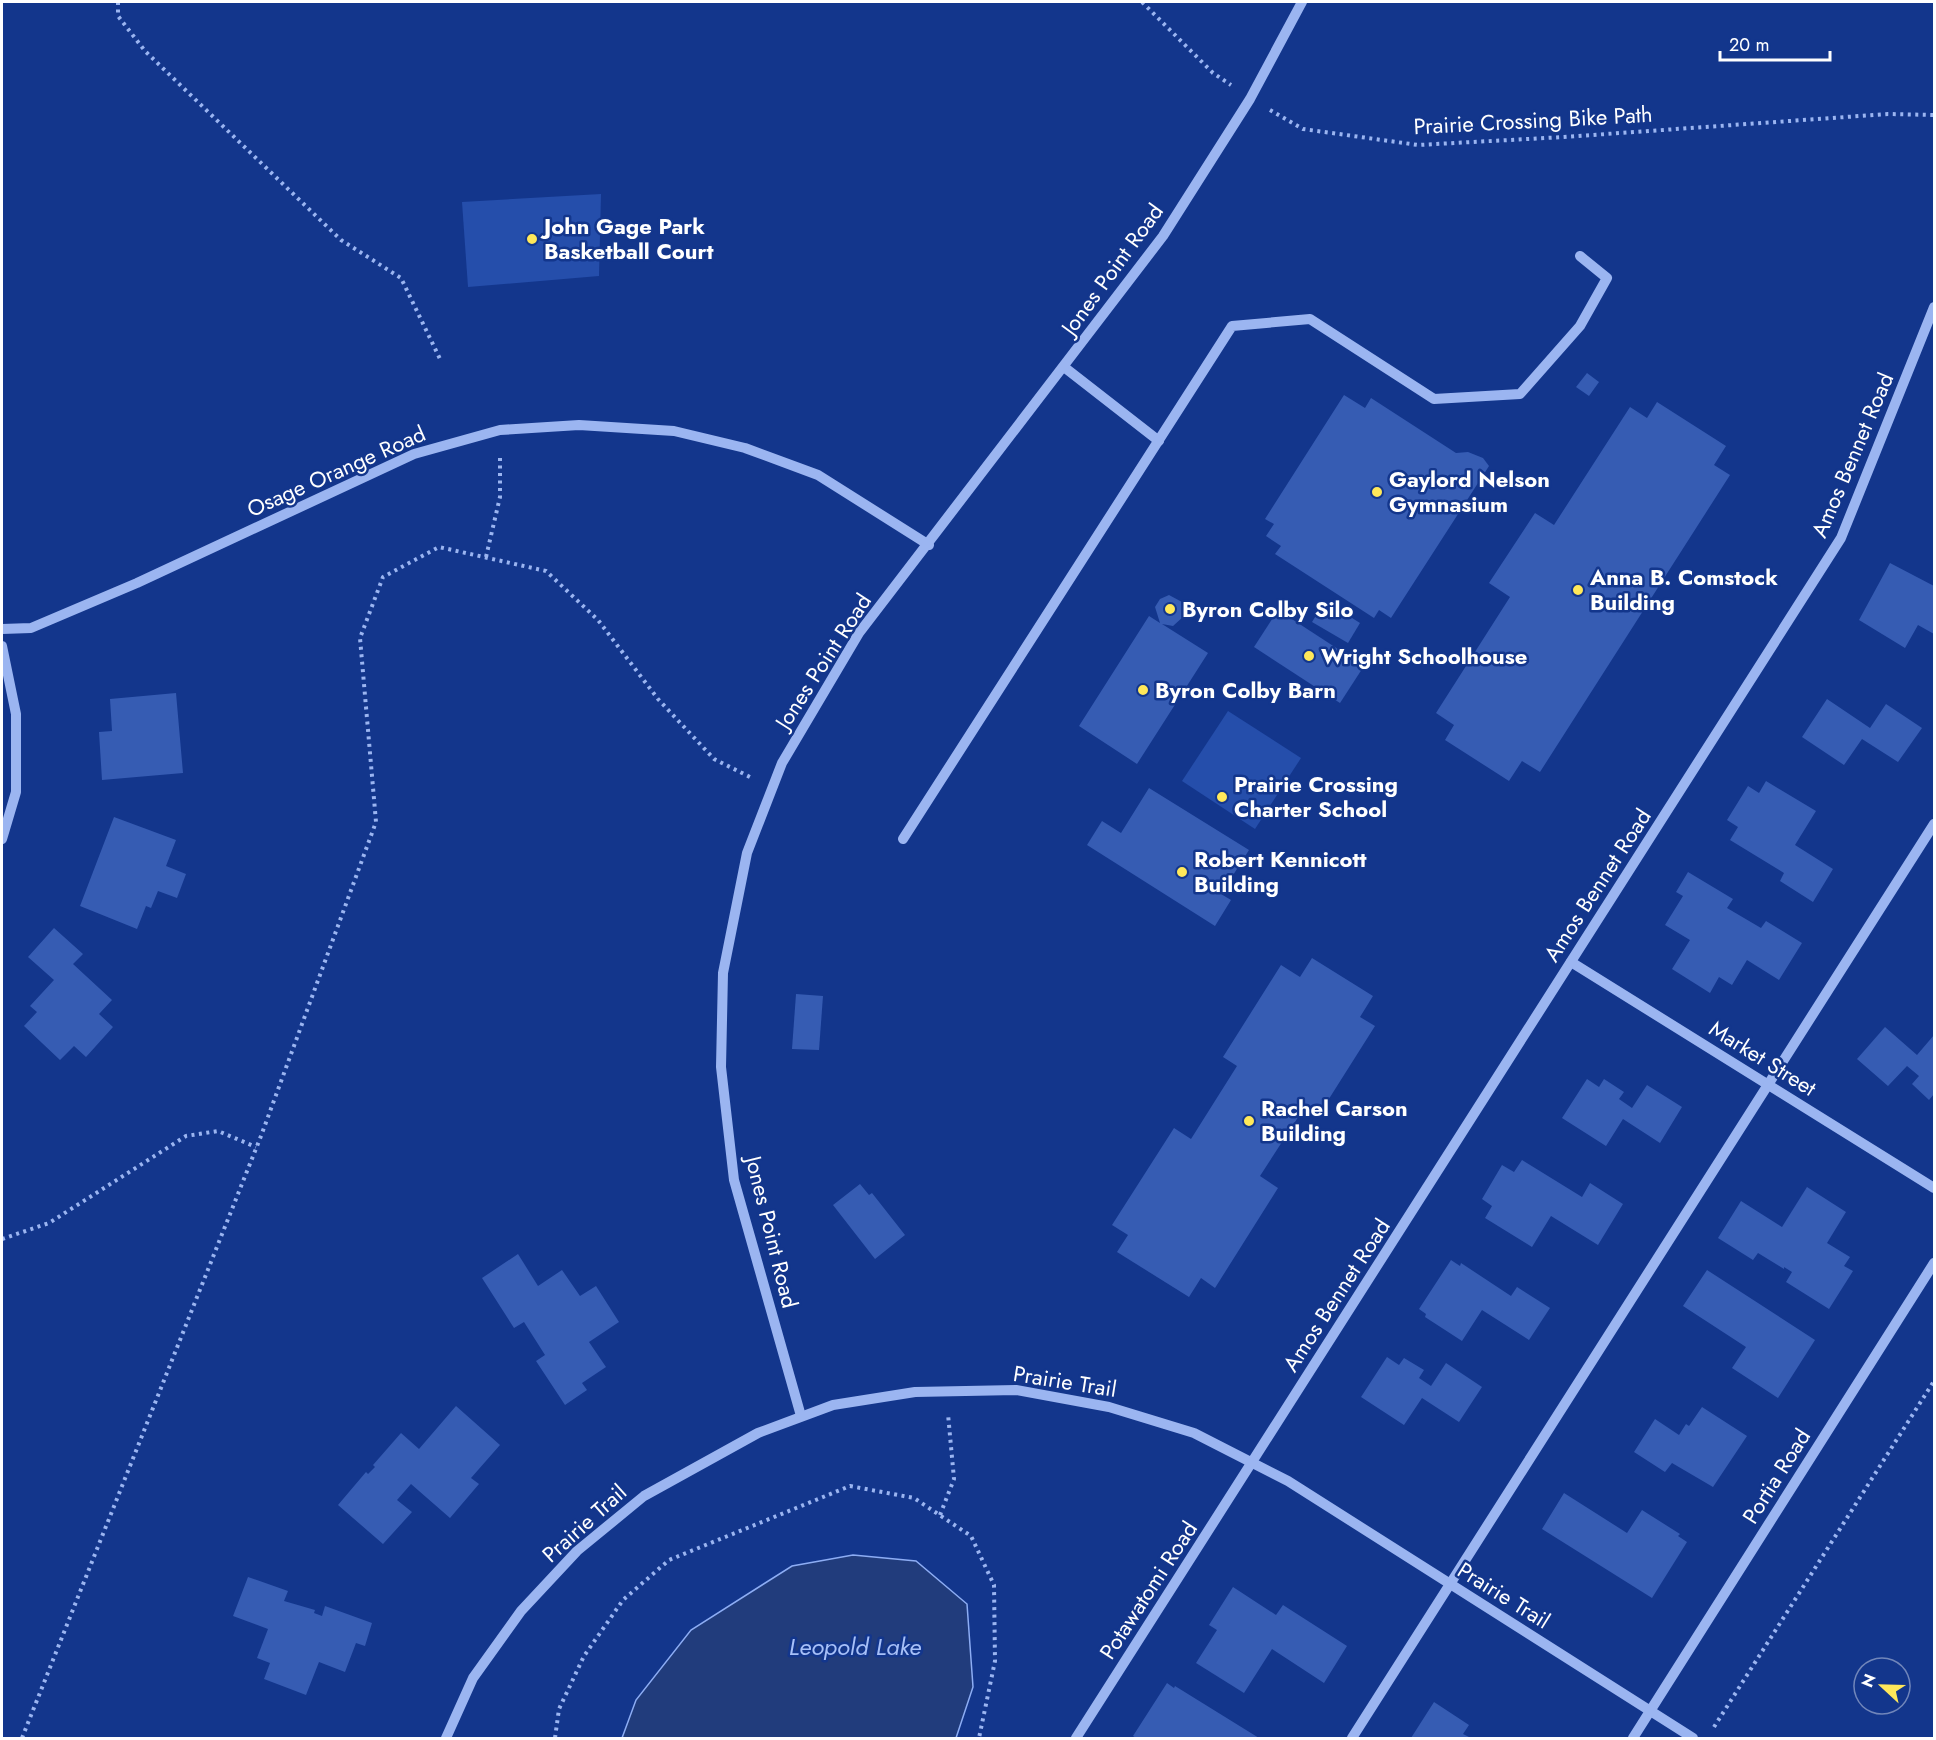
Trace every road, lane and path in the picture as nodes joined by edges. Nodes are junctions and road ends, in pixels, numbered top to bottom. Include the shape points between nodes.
1 (118, 2) edge
2 (1142, 2) edge
3 (1302, 2) edge
4 (1250, 99) junction
5 (1935, 115) edge
6 (1580, 256) dead end
7 (1935, 307) edge
8 (440, 359) dead end
9 (1064, 367) junction
10 (500, 430) junction
11 (1159, 441) junction
12 (929, 545) junction
13 (486, 557) junction
14 (2, 629) edge
15 (2, 646) edge
16 (772, 788) junction
17 (1935, 824) edge
18 (2, 839) edge
19 (903, 839) dead end
20 (1571, 962) junction
21 (1769, 1085) junction
22 (256, 1147) junction
23 (1935, 1188) edge
24 (2, 1239) edge
25 (1935, 1263) edge
26 (1935, 1381) edge
27 (946, 1391) junction
28 (801, 1416) junction
29 (1252, 1463) junction
30 (940, 1515) junction
31 (1450, 1584) junction
32 (1650, 1711) junction
33 (1713, 1729) dead end
34 (22, 1738) edge
35 (446, 1738) edge
36 (555, 1738) edge
37 (979, 1738) edge
38 (1076, 1738) edge
39 (1352, 1738) edge
40 (1633, 1738) edge
41 (1693, 1738) edge

1 - 8 path via 118,16 146,51 342,240 401,278
2 - 4 path, Prairie Crossing Bike Path via 1213,73
3 - 4 street, Jones Point Road
4 - 5 path, Prairie Crossing Bike Path via 1303,129 1418,145 1888,114
4 - 9 street, Jones Point Road via 1163,236
6 - 11 street via 1608,278 1580,326 1520,394 1434,399 1310,319 1232,327
7 - 20 street, Amos Bennet Road via 1841,538
9 - 11 street
9 - 12 street, Jones Point Road
10 - 12 street, Osage Orange Road via 579,425 674,431 745,448 818,475
10 - 13 path via 500,497
10 - 14 street, Osage Orange Road via 414,454 137,583 31,627
11 - 19 street
12 - 16 street, Jones Point Road via 859,633 782,763
13 - 16 path via 546,571 598,620 658,699 714,759
13 - 22 path via 439,547 383,577 360,638 376,822
15 - 18 street via 16,714 16,792
16 - 28 street, Jones Point Road via 747,853 723,972 721,1067 735,1180
17 - 21 street
20 - 21 street, Market Street
20 - 29 street, Amos Bennet Road
21 - 23 street, Market Street
21 - 31 street
22 - 24 path via 218,1131 186,1136 49,1223
22 - 34 path
25 - 32 street, Portia Road
26 - 33 path
27 - 28 street, Prairie Trail via 833,1405
27 - 29 street, Prairie Trail via 1016,1390 1109,1407 1194,1433
27 - 30 path via 954,1479
28 - 35 street, Prairie Trail via 758,1433 644,1496 577,1551 520,1611 480,1669
29 - 31 street, Prairie Trail
29 - 38 street, Potawatomi Road
30 - 36 path via 914,1498 850,1486 669,1560 623,1600 584,1656 559,1709
30 - 37 path via 971,1536 994,1585 995,1661
31 - 32 street, Prairie Trail
31 - 39 street
32 - 40 street
32 - 41 street, Prairie Trail

